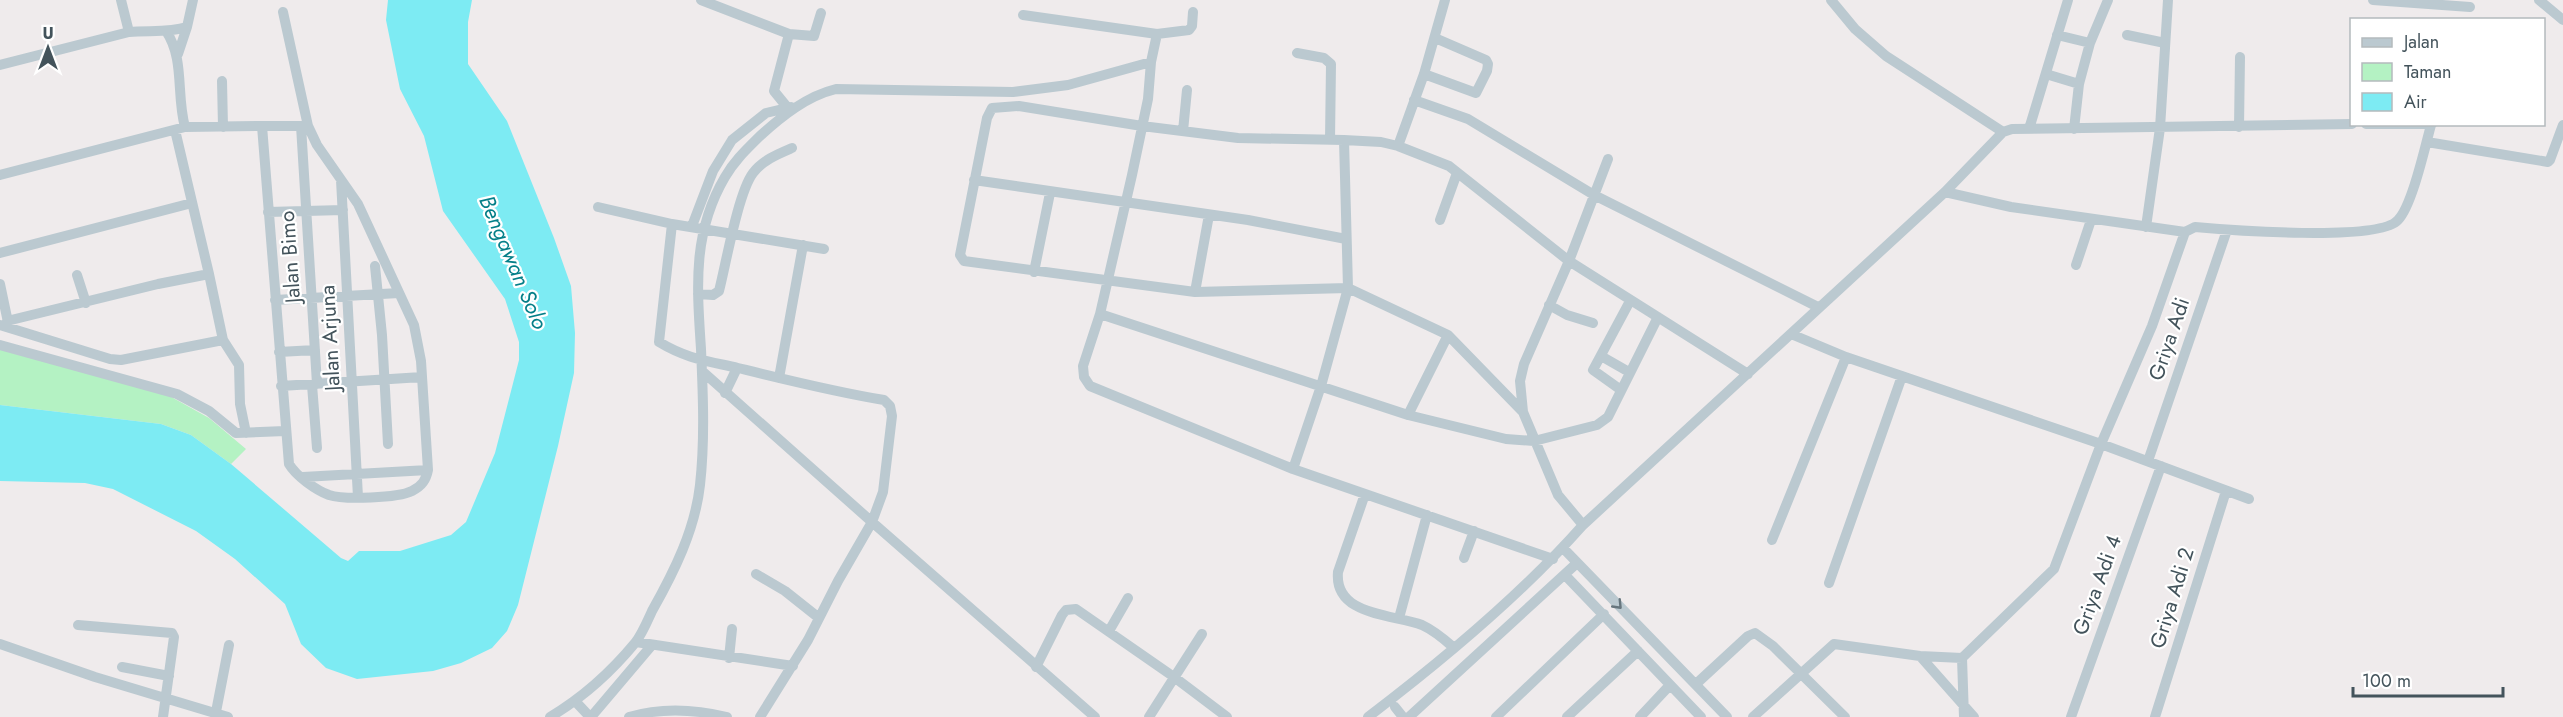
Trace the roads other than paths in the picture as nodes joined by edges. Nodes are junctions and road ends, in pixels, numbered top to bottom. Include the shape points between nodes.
1 (121, 0) edge
2 (193, 0) edge
3 (701, 0) edge
4 (1445, 0) edge
5 (1831, 0) edge
6 (2068, 0) edge
7 (2108, 0) edge
8 (2168, 0) edge
9 (2373, 0) edge
10 (2539, 0) edge
11 (2472, 3) edge
12 (283, 12) dead end
13 (1193, 12) dead end
14 (821, 13) dead end
15 (1023, 15) dead end
16 (2467, 18) edge
17 (2563, 20) edge
18 (187, 27) junction
19 (166, 31) junction
20 (129, 32) junction
21 (789, 33) junction
22 (1157, 33) junction
23 (2057, 35) junction
24 (2127, 35) dead end
25 (1435, 39) junction
26 (2090, 43) junction
27 (2165, 43) junction
28 (1297, 53) dead end
29 (178, 54) junction
30 (2240, 57) dead end
31 (1151, 62) junction
32 (0, 65) edge
33 (1424, 74) junction
34 (2046, 74) junction
35 (222, 81) dead end
36 (2079, 84) junction
37 (1187, 90) dead end
38 (774, 91) junction
39 (1012, 92) junction
40 (1414, 100) junction
41 (1019, 106) junction
42 (790, 107) junction
43 (766, 113) junction
44 (2350, 124) edge
45 (2563, 125) edge
46 (261, 126) junction
47 (305, 126) junction
48 (1142, 126) junction
49 (2431, 126) edge
50 (223, 127) junction
51 (2239, 127) junction
52 (2160, 128) junction
53 (180, 129) junction
54 (2029, 129) junction
55 (2074, 129) junction
56 (1183, 131) junction
57 (2003, 132) junction
58 (742, 133) junction
59 (1330, 140) junction
60 (1344, 140) junction
61 (2427, 141) junction
62 (1398, 146) junction
63 (792, 148) dead end
64 (741, 154) junction
65 (1608, 159) dead end
66 (1457, 173) junction
67 (0, 175) edge
68 (341, 177) junction
69 (974, 180) junction
70 (1945, 192) junction
71 (1050, 193) junction
72 (1594, 195) junction
73 (192, 203) junction
74 (1126, 204) junction
75 (598, 207) dead end
76 (343, 210) junction
77 (306, 211) junction
78 (268, 212) junction
79 (1209, 215) junction
80 (1440, 220) dead end
81 (2091, 220) junction
82 (672, 224) junction
83 (692, 226) junction
84 (2146, 227) junction
85 (704, 228) junction
86 (2227, 230) junction
87 (2185, 232) junction
88 (733, 234) junction
89 (1346, 239) junction
90 (803, 245) junction
91 (824, 249) dead end
92 (0, 253) edge
93 (1569, 261) junction
94 (2076, 265) dead end
95 (375, 266) dead end
96 (1034, 272) junction
97 (209, 274) junction
98 (77, 275) dead end
99 (1107, 281) junction
100 (0, 284) edge
101 (1348, 288) junction
102 (1195, 292) junction
103 (399, 293) junction
104 (379, 294) junction
105 (698, 294) junction
106 (348, 296) junction
107 (312, 297) junction
108 (275, 300) junction
109 (1630, 301) junction
110 (86, 303) junction
111 (1549, 305) junction
112 (1818, 307) junction
113 (1100, 314) junction
114 (1658, 317) junction
115 (1593, 323) dead end
116 (5, 325) edge
117 (1448, 334) junction
118 (1791, 334) junction
119 (224, 340) junction
120 (0, 345) edge
121 (315, 350) junction
122 (279, 352) junction
123 (1601, 356) junction
124 (1846, 357) junction
125 (701, 366) junction
126 (737, 368) junction
127 (1629, 372) junction
128 (1748, 374) junction
129 (1902, 376) junction
130 (422, 377) junction
131 (778, 378) junction
132 (385, 379) junction
133 (352, 381) junction
134 (315, 385) junction
135 (281, 386) junction
136 (1321, 386) junction
137 (1621, 390) junction
138 (725, 393) junction
139 (1523, 412) junction
140 (1408, 415) junction
141 (285, 431) junction
142 (246, 433) junction
143 (1534, 441) junction
144 (388, 444) dead end
145 (2101, 444) junction
146 (316, 448) dead end
147 (2148, 461) junction
148 (2161, 466) junction
149 (1293, 469) junction
150 (428, 470) junction
151 (357, 473) junction
152 (303, 477) junction
153 (2226, 491) junction
154 (1365, 494) junction
155 (358, 497) junction
156 (2249, 499) dead end
157 (1427, 514) junction
158 (872, 522) junction
159 (1583, 525) junction
160 (1474, 531) junction
161 (1772, 540) dead end
162 (1563, 548) junction
163 (1464, 558) dead end
164 (1553, 559) junction
165 (1577, 563) junction
166 (756, 574) dead end
167 (1565, 575) junction
168 (1829, 583) dead end
169 (1128, 598) dead end
170 (1604, 614) junction
171 (819, 618) junction
172 (1399, 618) junction
173 (78, 626) dead end
174 (732, 629) dead end
175 (1109, 631) junction
176 (1202, 634) dead end
177 (636, 642) junction
178 (0, 644) edge
179 (229, 645) dead end
180 (652, 645) junction
181 (1453, 647) junction
182 (1638, 651) junction
183 (1920, 656) junction
184 (729, 658) junction
185 (1962, 658) junction
186 (793, 666) junction
187 (122, 667) dead end
188 (1036, 667) junction
189 (1801, 672) junction
190 (169, 676) junction
191 (1174, 677) junction
192 (1696, 684) junction
193 (1670, 685) junction
194 (166, 697) junction
195 (575, 701) junction
196 (1963, 704) junction
197 (1395, 707) dead end
198 (216, 715) edge
199 (163, 717) edge
200 (228, 717) edge
201 (550, 717) edge
202 (591, 717) edge
203 (629, 717) edge
204 (727, 717) edge
205 (760, 717) edge
206 (1095, 717) edge
207 (1149, 717) edge
208 (1227, 717) edge
209 (1368, 717) edge
210 (1403, 717) edge
211 (1409, 717) edge
212 (1496, 717) edge
213 (1567, 717) edge
214 (1640, 717) edge
215 (1701, 717) edge
216 (1727, 717) edge
217 (1753, 717) edge
218 (1845, 717) edge
219 (1964, 717) edge
220 (1974, 717) edge
221 (2071, 717) edge
222 (2155, 717) edge

1 - 20 street
2 - 18 street
3 - 21 street
4 - 25 street
5 - 57 street via 1886,56
6 - 23 street
7 - 26 street
8 - 27 street
9 - 11 street
10 - 17 street
11 - 16 street
12 - 47 street
13 - 22 street via 1189,30
14 - 21 street via 814,36
15 - 22 street
18 - 19 street
18 - 29 street
19 - 20 street
19 - 29 street
20 - 32 street
21 - 38 street
22 - 31 street
23 - 26 street
23 - 34 street
24 - 27 street
25 - 33 street
25 - 33 street via 1486,60 1487,71 1476,93
26 - 36 street
27 - 52 street
28 - 59 street via 1324,58 1331,64
29 - 53 street
30 - 51 street
31 - 39 street via 1068,85
31 - 48 street
33 - 40 street
34 - 36 street
34 - 54 street
35 - 50 street
36 - 55 street
37 - 56 street
38 - 42 street
38 - 43 street
39 - 41 street
39 - 42 street via 836,88
40 - 62 street
40 - 72 street via 1468,119
41 - 48 street
41 - 69 street via 995,106 990,110
42 - 43 street
42 - 64 street
43 - 58 street
44 - 51 street
45 - 61 street via 2548,162
46 - 47 street
46 - 50 street
46 - 78 street
47 - 68 street
47 - 77 street, Jalan Bimo
48 - 56 street
48 - 74 street
49 - 61 street
50 - 53 street
51 - 52 street
52 - 55 street
52 - 84 street
53 - 67 street
53 - 73 street
54 - 55 street
54 - 57 street
56 - 59 street via 1238,138
57 - 70 street
58 - 64 street
58 - 83 street via 727,147 713,171
59 - 60 street
60 - 62 street
60 - 89 street
61 - 86 street via 2406,208 2389,227 2361,233
62 - 66 street via 1449,166
63 - 88 street via 770,158 752,175
64 - 85 street via 724,177
65 - 72 street
66 - 80 street
66 - 93 street
68 - 76 street, Jalan Arjuna
68 - 103 street via 358,204
69 - 71 street
69 - 96 street via 962,260
70 - 81 street
70 - 112 street
71 - 74 street
71 - 96 street
72 - 93 street
72 - 112 street
73 - 92 street
73 - 97 street
74 - 79 street
74 - 99 street
75 - 82 street
76 - 77 street
76 - 106 street, Jalan Arjuna
77 - 78 street
77 - 107 street, Jalan Bimo
78 - 108 street
79 - 89 street
79 - 102 street
81 - 84 street
81 - 94 street
82 - 83 street
82 - 125 street via 659,342
83 - 85 street
84 - 87 street
85 - 88 street
85 - 105 street
86 - 87 street via 2195,227
86 - 147 street, Griya Adi
87 - 145 street via 2152,326
88 - 90 street
88 - 105 street via 719,291 713,295
89 - 101 street
90 - 91 street
90 - 131 street
93 - 109 street
93 - 111 street
95 - 104 street
96 - 99 street
97 - 110 street
97 - 119 street
98 - 110 street
99 - 102 street
99 - 113 street
100 - 116 street
101 - 102 street
101 - 117 street
101 - 136 street
103 - 104 street
103 - 130 street via 414,326
104 - 106 street
104 - 132 street
105 - 125 street
106 - 107 street
106 - 133 street, Jalan Arjuna
107 - 108 street
107 - 121 street, Jalan Bimo
108 - 122 street
109 - 114 street
109 - 123 street
110 - 116 street
111 - 115 street
111 - 139 street via 1521,373
112 - 118 street
113 - 136 street
113 - 149 street via 1083,366 1090,386
114 - 127 street
114 - 128 street
116 - 119 street via 122,360
117 - 139 street
117 - 140 street
118 - 124 street
118 - 128 street
119 - 142 street via 239,365
120 - 142 street via 158,388 192,401 236,433
121 - 122 street
121 - 134 street, Jalan Bimo
122 - 135 street
123 - 127 street
123 - 137 street via 1594,372
124 - 129 street
124 - 161 street
125 - 126 street
125 - 138 street
125 - 177 street via 704,441 697,504 684,548
126 - 131 street
126 - 138 street
127 - 137 street
128 - 159 street
129 - 145 street
129 - 168 street
130 - 132 street
130 - 150 street
131 - 158 street via 884,400 890,406 884,483
132 - 133 street
132 - 144 street
133 - 134 street
133 - 151 street, Jalan Arjuna
134 - 135 street
134 - 146 street, Jalan Bimo
135 - 141 street
136 - 140 street
136 - 149 street
137 - 143 street via 1603,422
138 - 158 street
139 - 143 street
140 - 143 street via 1506,439
141 - 142 street
141 - 152 street via 289,464
143 - 159 street via 1558,495
145 - 147 street
145 - 185 street via 2054,569
147 - 148 street
148 - 153 street
148 - 221 street, Griya Adi 4
149 - 154 street
150 - 151 street
150 - 155 street via 426,479 407,494
151 - 152 street
151 - 155 street, Jalan Arjuna
152 - 155 street via 329,495
153 - 156 street
153 - 222 street, Griya Adi 2
154 - 157 street
154 - 172 street via 1338,572 1339,584 1343,594 1365,611
157 - 160 street
157 - 172 street
158 - 171 street
158 - 188 street
159 - 162 street
160 - 163 street
160 - 164 street
162 - 164 street
162 - 165 street
164 - 181 street
165 - 167 street
165 -> 192 street
166 - 171 street
167 - 170 street
167 - 211 street
169 - 175 street
170 - 182 street
170 - 212 street
171 - 186 street
172 - 181 street via 1423,626
173 - 190 street via 172,633
174 - 184 street
175 - 188 street via 1080,611 1066,610
175 - 191 street
176 - 191 street
177 - 180 street
177 - 195 street
178 - 194 street
179 - 198 street
180 - 184 street
180 - 202 street
181 - 209 street
182 - 193 street
182 - 213 street
183 - 185 street
183 - 189 street via 1834,644
183 - 196 street
184 - 186 street
185 - 196 street
186 - 205 street
187 - 190 street
188 - 206 street
189 - 192 street via 1755,633
189 - 217 street
189 - 218 street
190 - 194 street
191 - 207 street
191 - 208 street
192 - 216 street
193 - 214 street
193 - 215 street
194 - 198 street
194 - 199 street
195 - 201 street
195 - 202 street
196 - 219 street
196 - 220 street
197 - 210 street
198 - 200 street
203 - 204 street via 685,710

